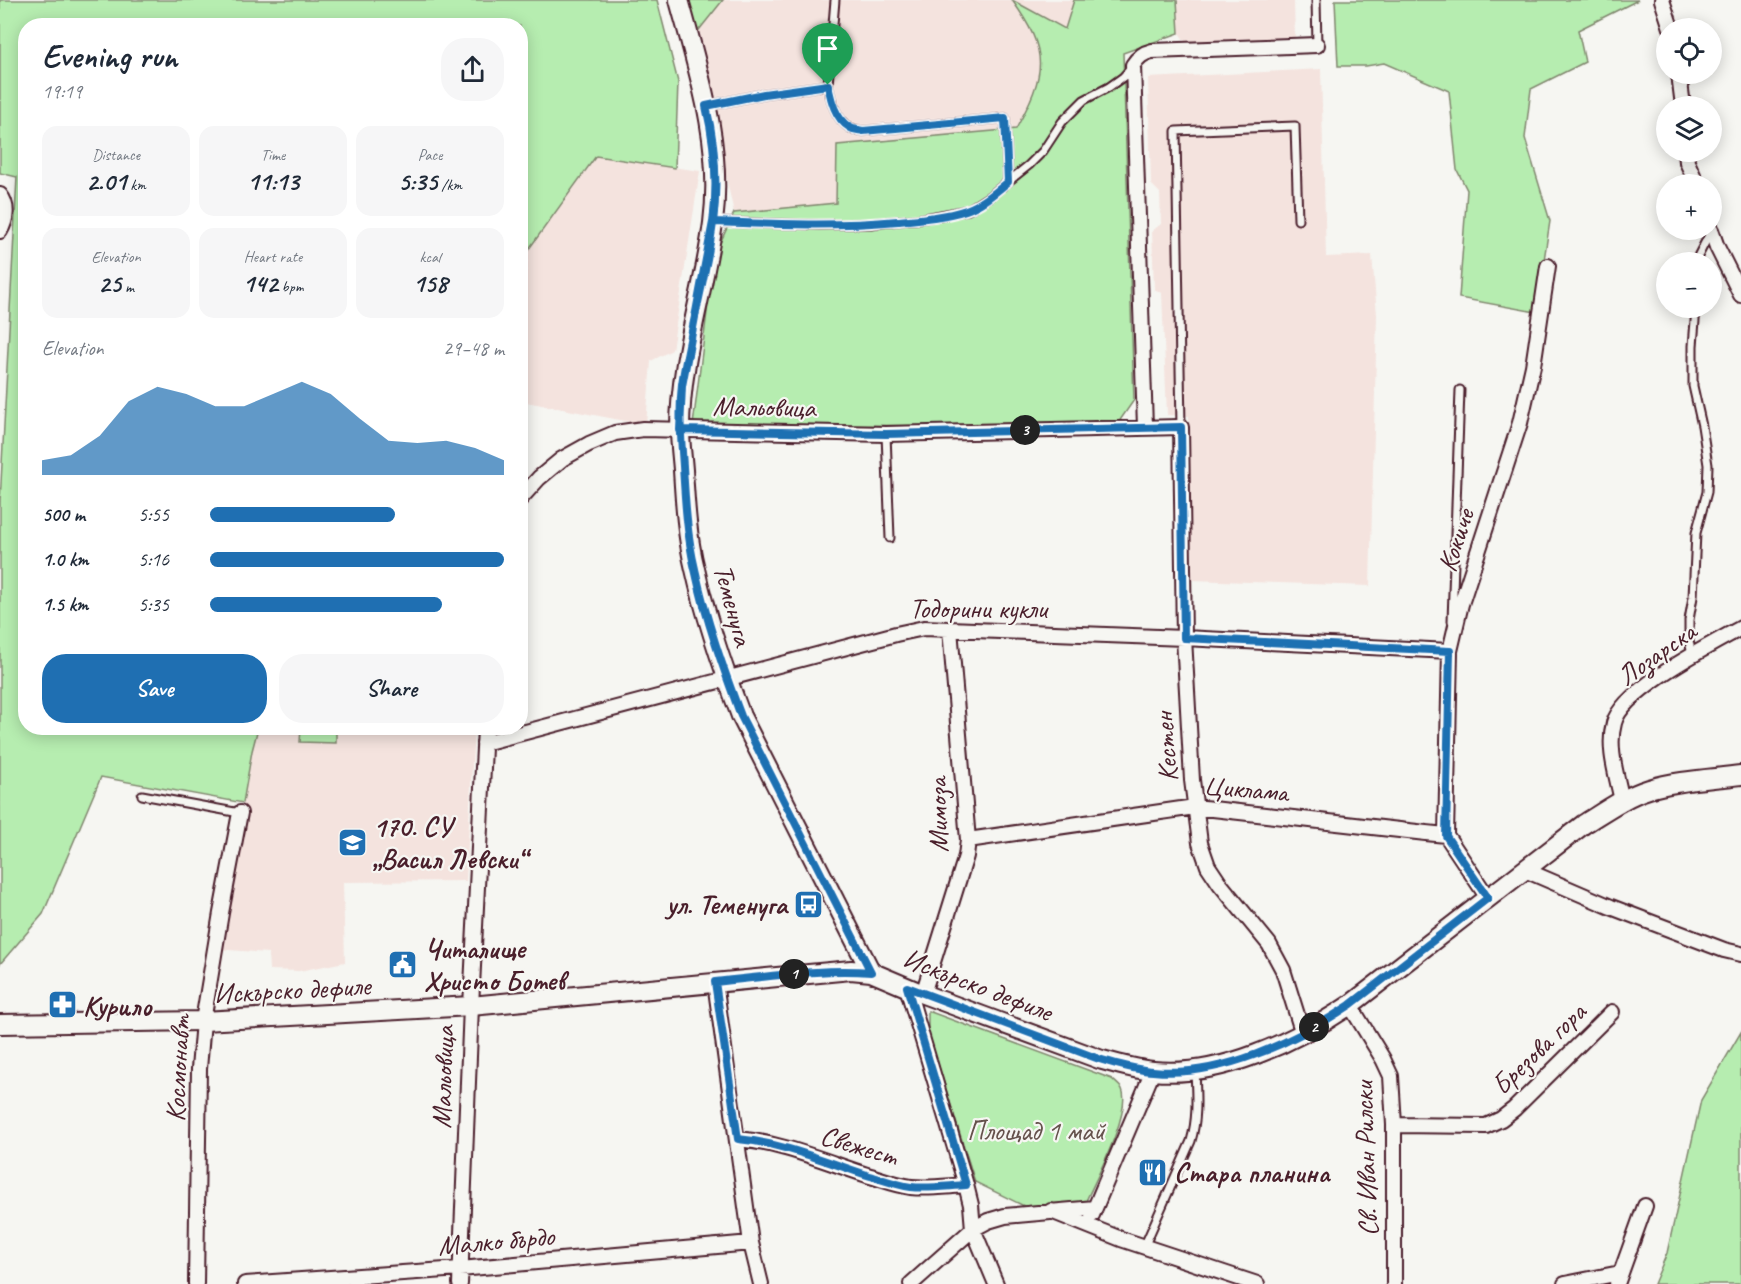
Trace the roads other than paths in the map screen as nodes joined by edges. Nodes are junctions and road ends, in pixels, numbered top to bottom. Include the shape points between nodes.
1 (679, 0) edge
2 (835, 0) edge
3 (1316, 0) edge
4 (1662, 0) edge
5 (1668, 18) edge
6 (1317, 45) joint
7 (1133, 65) junction
8 (828, 85) junction
9 (706, 106) junction
10 (1008, 182) junction
11 (0, 195) edge
12 (1298, 220) dead end
13 (713, 222) junction
14 (0, 231) edge
15 (1715, 240) edge
16 (1548, 266) dead end
17 (1741, 295) edge
18 (1695, 318) edge
19 (1460, 390) dead end
20 (1145, 427) junction
21 (1181, 427) junction
22 (680, 430) junction
23 (886, 434) junction
24 (528, 490) edge
25 (890, 538) dead end
26 (1741, 628) edge
27 (950, 629) junction
28 (1184, 638) junction
29 (1450, 651) junction
30 (1692, 656) junction
31 (727, 679) junction
32 (528, 731) edge
33 (485, 735) edge
34 (514, 735) edge
35 (484, 743) junction
36 (1741, 775) edge
37 (141, 795) dead end
38 (1622, 801) junction
39 (1195, 807) junction
40 (240, 813) joint
41 (1446, 836) junction
42 (968, 840) junction
43 (1525, 870) junction
44 (1488, 898) junction
45 (1741, 954) edge
46 (871, 972) junction
47 (715, 982) junction
48 (915, 991) junction
49 (1350, 1005) junction
50 (471, 1006) junction
51 (1612, 1012) dead end
52 (203, 1021) junction
53 (0, 1024) edge
54 (1303, 1034) junction
55 (1195, 1070) junction
56 (1153, 1071) junction
57 (1394, 1125) junction
58 (738, 1139) junction
59 (966, 1185) junction
60 (1645, 1206) dead end
61 (1095, 1208) junction
62 (1051, 1211) junction
63 (1088, 1225) junction
64 (973, 1229) junction
65 (751, 1243) junction
66 (1144, 1247) junction
67 (460, 1269) junction
68 (1619, 1279) edge
69 (196, 1284) edge
70 (245, 1284) edge
71 (460, 1284) edge
72 (761, 1284) edge
73 (911, 1284) edge
74 (996, 1284) edge
75 (1257, 1284) edge
76 (1394, 1284) edge
77 (1565, 1284) edge

1 - 9 main road, Теменуга
2 - 8 lane
3 - 6 lane
4 - 5 street
6 - 7 street via 1152,51 1144,53
7 - 10 lane via 1109,87 1084,100 1062,122 1043,151
7 - 20 street
8 - 9 lane
8 - 10 lane via 831,103 841,118 850,128 863,131 1005,118
9 - 13 main road, Теменуга via 716,179
10 - 13 lane via 968,210 920,219 819,225
11 - 14 street via 6,213
12 - 21 lane via 1295,126 1176,131
13 - 22 main road, Теменуга via 682,386
15 - 17 street
16 - 29 street, Кокиче via 1520,423 1461,604
18 - 30 lane via 1693,386 1708,465 1707,492 1696,533 1689,620
19 - 29 lane
20 - 21 street, Мальовица
20 - 23 street, Мальовица
21 - 28 street, Кестен
22 - 23 street, Мальовица
22 - 24 street, Мальовица via 615,433 562,459
22 - 31 main road, Теменуга via 694,568
23 - 25 lane
26 - 30 street, Лозарска
27 - 28 street, Тодорини кукли
27 - 31 street, Тодорини кукли via 924,628 896,634
27 - 42 street, Мимоза
28 - 29 street, Тодорини кукли
28 - 39 street, Кестен
29 - 41 street, Кокиче
30 - 38 street, Лозарска via 1634,695 1614,721 1612,750
31 - 32 street, Тодорини кукли
31 - 46 main road, Теменуга via 741,716
33 - 35 street, Мальовица
34 - 35 street, Тодорини кукли
35 - 50 street, Мальовица
36 - 38 main road, Искърско дефиле via 1675,783 1648,789
37 - 40 lane, Космонавт
38 - 43 main road, Искърско дефиле via 1584,824
39 - 41 street, Циклама
39 - 42 street, Циклама
39 - 54 street, Кестен via 1208,866 1269,944 1283,970
40 - 52 street, Космонавт
41 - 44 street
42 - 48 street, Мимоза via 966,856
43 - 44 main road, Искърско дефиле
43 - 45 street via 1611,907
44 - 49 main road, Искърско дефиле
46 - 47 main road, Искърско дефиле via 829,971
46 - 48 main road, Искърско дефиле
47 - 50 main road, Искърско дефиле
47 - 58 street
48 - 56 main road, Искърско дефиле via 1099,1059
48 - 59 street
49 - 54 main road, Искърско дефиле
49 - 57 street, Св. Иван Рилски via 1391,1077
50 - 52 main road, Искърско дефиле
50 - 67 street, Мальовица
51 - 57 street, Брезова гора via 1501,1119 1486,1126
52 - 53 main road, Искърско дефиле
52 - 69 street, Космонавт
54 - 55 main road, Искърско дефиле via 1247,1057
55 - 56 main road, Искърско дефиле
55 - 66 lane via 1197,1109 1193,1133
56 - 61 street
57 - 76 street, Св. Иван Рилски
58 - 59 street, Свежест via 760,1141 911,1187
58 - 65 street
59 - 64 street
60 - 68 street
61 - 62 street
61 - 63 street
62 - 63 street
62 - 64 street via 1005,1216
63 - 66 street
64 - 73 street
64 - 74 street
65 - 67 street, Малко бърдо
65 - 72 street
66 - 75 street
67 - 70 street, Малко бърдо
67 - 71 street, Мальовица
68 - 77 street

